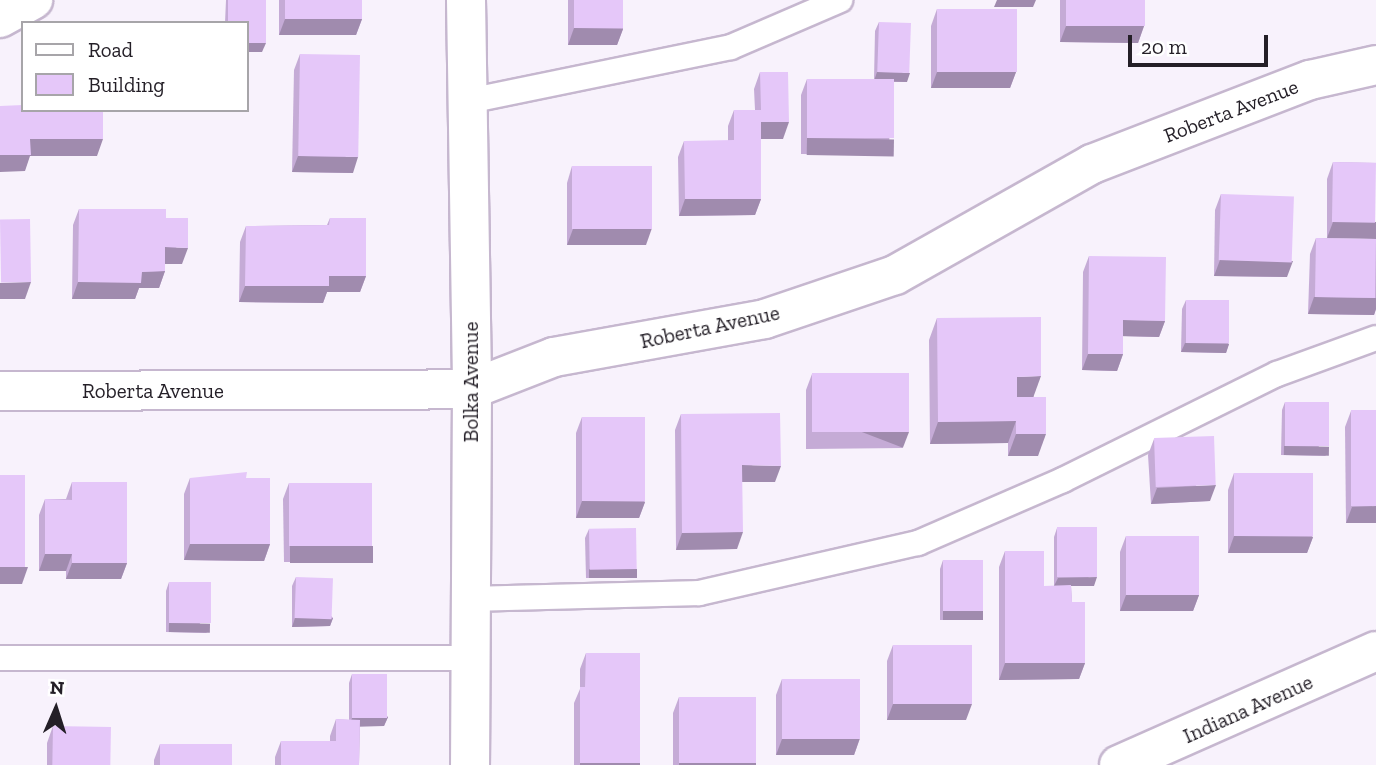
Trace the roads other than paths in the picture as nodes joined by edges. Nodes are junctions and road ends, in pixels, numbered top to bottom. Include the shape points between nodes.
1 (33, 0) edge
2 (466, 0) edge
3 (840, 0) edge
4 (0, 18) edge
5 (1376, 65) edge
6 (468, 101) junction
7 (1376, 338) edge
8 (472, 389) junction
9 (0, 391) edge
10 (471, 599) junction
11 (1376, 651) edge
12 (0, 658) edge
13 (471, 658) junction
14 (1158, 758) edge
15 (470, 765) edge
16 (1119, 765) edge

1 - 4 street
2 - 6 street, Bolka Avenue
3 - 6 lane via 731,47
5 - 8 street, Roberta Avenue via 1310,80 1092,164 895,275 765,319 554,357
6 - 8 street, Bolka Avenue
7 - 10 lane via 1277,374 1063,480 918,544 699,593
8 - 9 street, Roberta Avenue
8 - 10 street, Bolka Avenue
10 - 13 street, Bolka Avenue
11 - 14 street, Indiana Avenue
12 - 13 lane
13 - 15 street, Bolka Avenue
14 - 16 street, Indiana Avenue

